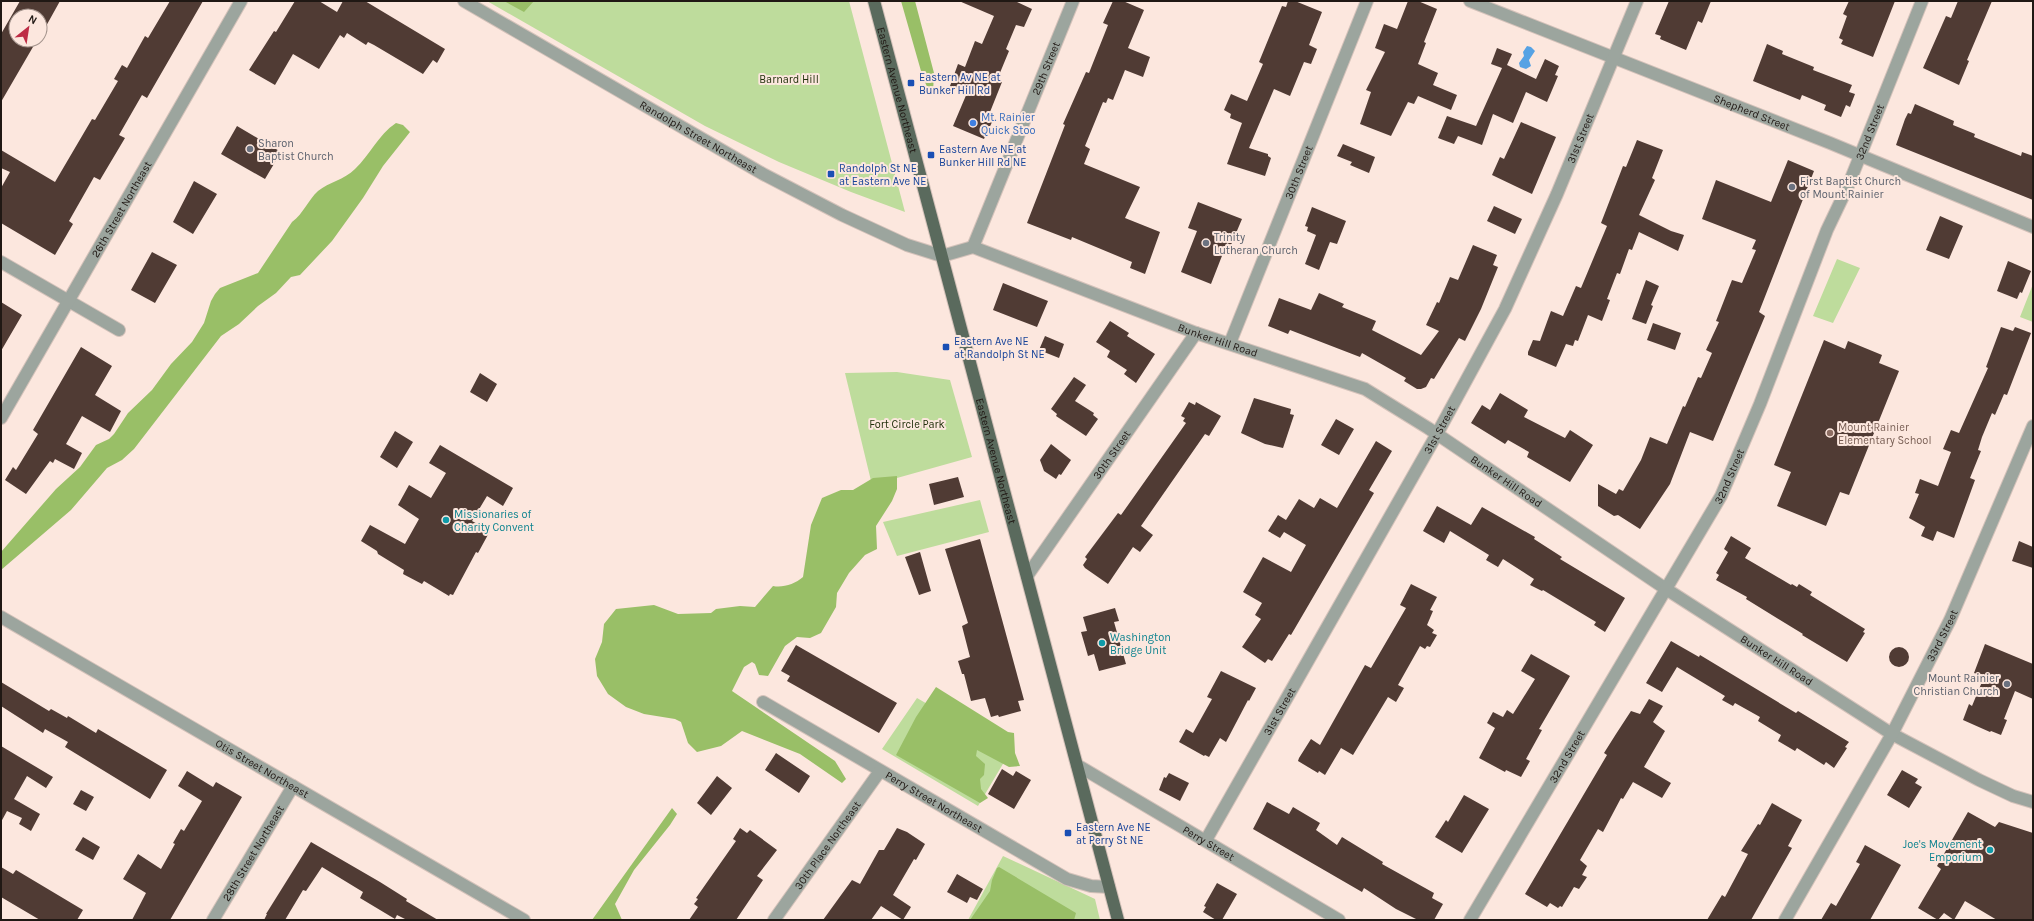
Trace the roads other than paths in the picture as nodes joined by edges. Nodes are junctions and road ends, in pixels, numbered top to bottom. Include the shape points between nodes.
1 (241, 1) edge
2 (464, 1) edge
3 (874, 1) edge
4 (1073, 1) edge
5 (1367, 1) edge
6 (1470, 1) edge
7 (1638, 1) edge
8 (1922, 1) edge
9 (1614, 59) junction
10 (1860, 156) junction
11 (2033, 227) edge
12 (973, 247) junction
13 (942, 256) junction
14 (1, 262) edge
15 (69, 301) junction
16 (119, 330) dead end
17 (1196, 333) junction
18 (1230, 343) junction
19 (1, 418) edge
20 (2033, 426) edge
21 (1437, 434) junction
22 (1027, 576) junction
23 (1666, 589) junction
24 (1, 617) edge
25 (762, 702) dead end
26 (1892, 734) junction
27 (1077, 765) junction
28 (880, 770) junction
29 (292, 786) junction
30 (2033, 802) edge
31 (1206, 840) junction
32 (1109, 886) junction
33 (213, 920) edge
34 (524, 920) edge
35 (774, 920) edge
36 (1118, 920) edge
37 (1339, 920) edge
38 (1470, 920) edge
39 (1785, 920) edge

1 - 15 street, 26th Street Northeast
2 - 13 street, Randolph Street Northeast via 810,199 907,244
3 - 13 main road, Eastern Avenue Northeast
4 - 12 street, 29th Street
5 - 18 street, 30th Street
6 - 9 street, Shepherd Street
7 - 9 street, 31st Street
8 - 10 street, 32nd Street
9 - 10 street, Shepherd Street
9 - 21 street, 31st Street via 1505,309
10 - 11 street, Shepherd Street
10 - 23 street, 32nd Street via 1827,230 1760,404 1721,496
12 - 13 street
12 - 17 street, Bunker Hill Road
13 - 22 main road, Eastern Avenue Northeast
14 - 15 street
15 - 16 street
15 - 19 street, 26th Street Northeast
17 - 18 street, Bunker Hill Road
17 - 22 street, 30th Street
18 - 21 street, Bunker Hill Road via 1365,389
20 - 26 street, 33rd Street via 1953,613
21 - 23 street, Bunker Hill Road
21 - 31 street, 31st Street
22 - 27 main road, Eastern Avenue Northeast
23 - 26 street, Bunker Hill Road
23 - 38 street, 32nd Street
24 - 29 street, Otis Street Northeast
25 - 28 street, Perry Street Northeast
26 - 30 street, Bunker Hill Road via 1979,780
26 - 39 street, 33rd Street
27 - 31 street, Perry Street
27 - 32 main road, Eastern Avenue Northeast
28 - 32 street, Perry Street Northeast via 1067,879 1090,886
28 - 35 street, 30th Place Northeast
29 - 33 street, 28th Street Northeast
29 - 34 street, Otis Street Northeast
31 - 37 street, Perry Street
32 - 36 main road, Eastern Avenue Northeast

